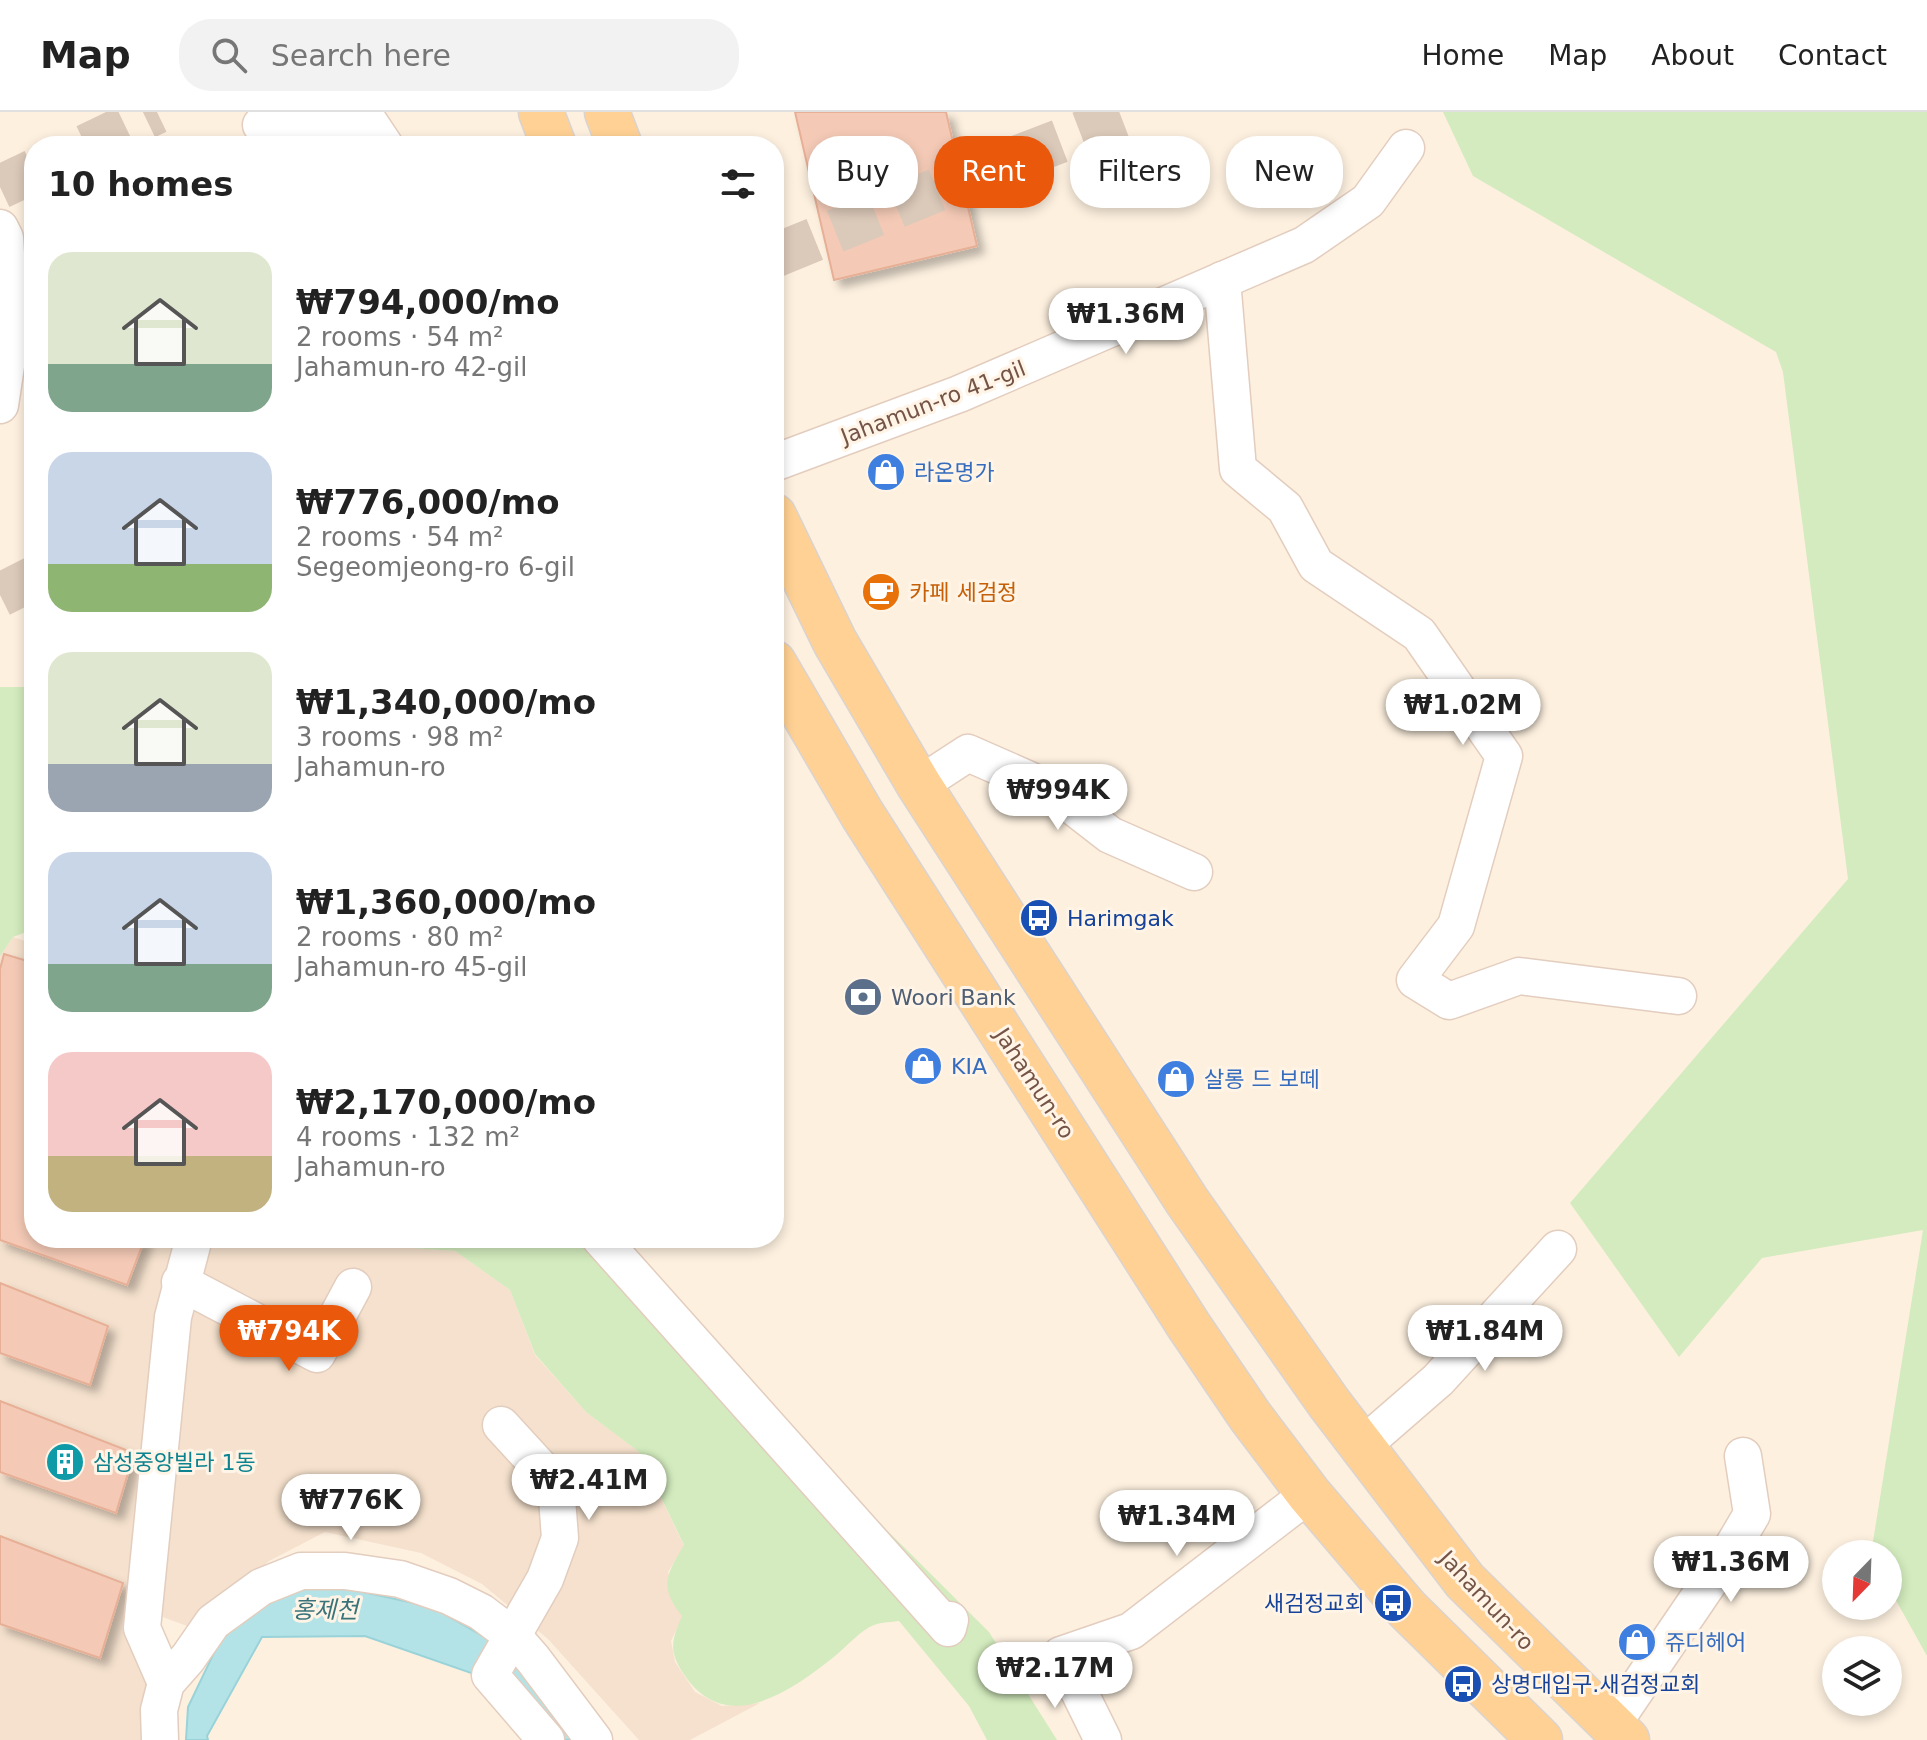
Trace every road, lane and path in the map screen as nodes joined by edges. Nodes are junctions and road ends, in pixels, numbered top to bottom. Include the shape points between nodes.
1 (541, 112) edge
2 (607, 112) edge
3 (381, 126) edge
4 (255, 128) edge
5 (550, 136) edge
6 (616, 136) edge
7 (1406, 148) dead end
8 (0, 228) edge
9 (1222, 280) junction
10 (0, 405) edge
11 (784, 459) edge
12 (784, 537) edge
13 (784, 680) edge
14 (919, 785) junction
15 (1194, 872) dead end
16 (1678, 996) dead end
17 (191, 1248) edge
18 (609, 1248) edge
19 (1558, 1249) dead end
20 (180, 1282) junction
21 (353, 1287) dead end
22 (501, 1425) dead end
23 (1362, 1446) junction
24 (1743, 1456) dead end
25 (1309, 1494) junction
26 (950, 1620) dead end
27 (513, 1636) junction
28 (166, 1683) junction
29 (1620, 1733) edge
30 (160, 1740) edge
31 (546, 1740) edge
32 (594, 1740) edge
33 (1103, 1740) edge
34 (1540, 1740) edge

1 - 5 main road
2 - 6 main road
3 - 4 street
7 - 9 street, Jahamun-ro 41-gil via 1368,201 1304,245
8 - 10 street via 11,333
9 - 11 street, Jahamun-ro 41-gil via 959,394
9 - 16 street via 1238,469 1285,508 1316,565 1419,634 1504,756 1456,926 1415,980 1449,1001 1519,976
12 - 14 main road, Jahamun-ro via 835,642
13 - 25 main road, Jahamun-ro via 862,814 1189,1326
14 - 15 street via 968,753 1052,790 1110,835
14 - 23 main road, Jahamun-ro via 1187,1201
17 - 20 street
18 - 26 street via 948,1628
19 - 23 street via 1438,1380
20 - 21 street via 317,1354
20 - 28 street via 142,1628
22 - 27 street via 556,1485 560,1538 545,1579
23 - 29 main road, Jahamun-ro via 1465,1581
24 - 29 street via 1752,1514
25 - 33 street via 1131,1631 1061,1655
25 - 34 main road, Jahamun-ro via 1407,1609
27 - 28 street via 481,1612 400,1579 301,1571 261,1587 213,1622
27 - 31 street via 490,1675
27 - 32 street
28 - 30 street via 159,1710

